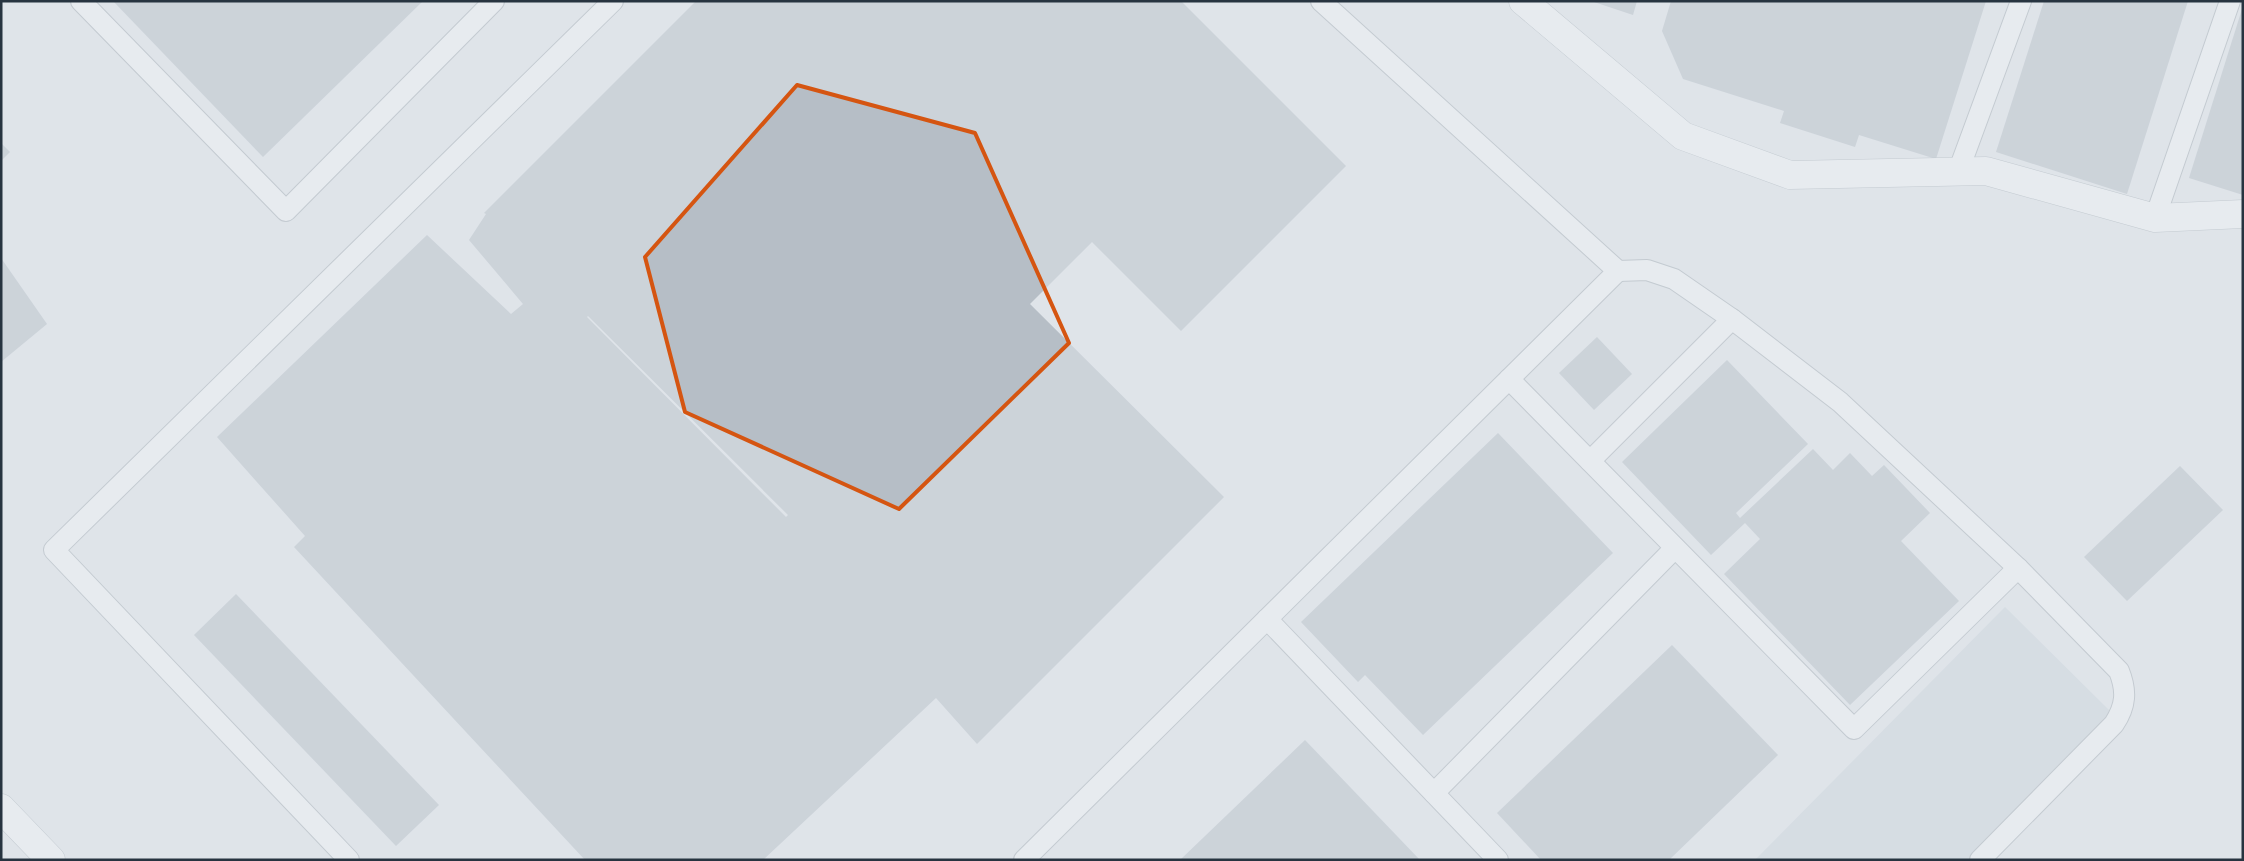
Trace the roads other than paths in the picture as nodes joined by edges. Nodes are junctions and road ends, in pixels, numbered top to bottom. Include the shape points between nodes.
1 (81, 1) edge
2 (494, 1) edge
3 (613, 1) edge
4 (1321, 1) edge
5 (1523, 1) edge
6 (2021, 1) edge
7 (2230, 1) edge
8 (1958, 172) junction
9 (2243, 214) edge
10 (2155, 218) junction
11 (1618, 272) junction
12 (1732, 319) junction
13 (1509, 379) junction
14 (1590, 461) junction
15 (1675, 548) junction
16 (2018, 568) junction
17 (1267, 618) junction
18 (1434, 793) junction
19 (1, 808) edge
20 (50, 860) edge
21 (349, 860) edge
22 (1024, 860) edge
23 (1498, 860) edge
24 (1980, 860) edge

1 - 2 lane via 286,211
3 - 21 lane via 54,550
4 - 11 lane
5 - 8 street via 1683,136 1790,174
6 - 8 lane
7 - 10 lane
8 - 10 street via 1986,171
9 - 10 street
11 - 12 lane via 1647,270 1674,278
11 - 13 lane
12 - 14 lane
12 - 16 lane via 1840,402
13 - 14 lane
13 - 17 lane
14 - 15 lane
15 - 16 lane via 1854,729
15 - 18 lane
16 - 24 lane via 2111,661 2124,684 2125,698 2122,713 2114,724
17 - 18 lane
17 - 22 lane
18 - 23 lane
19 - 20 street

